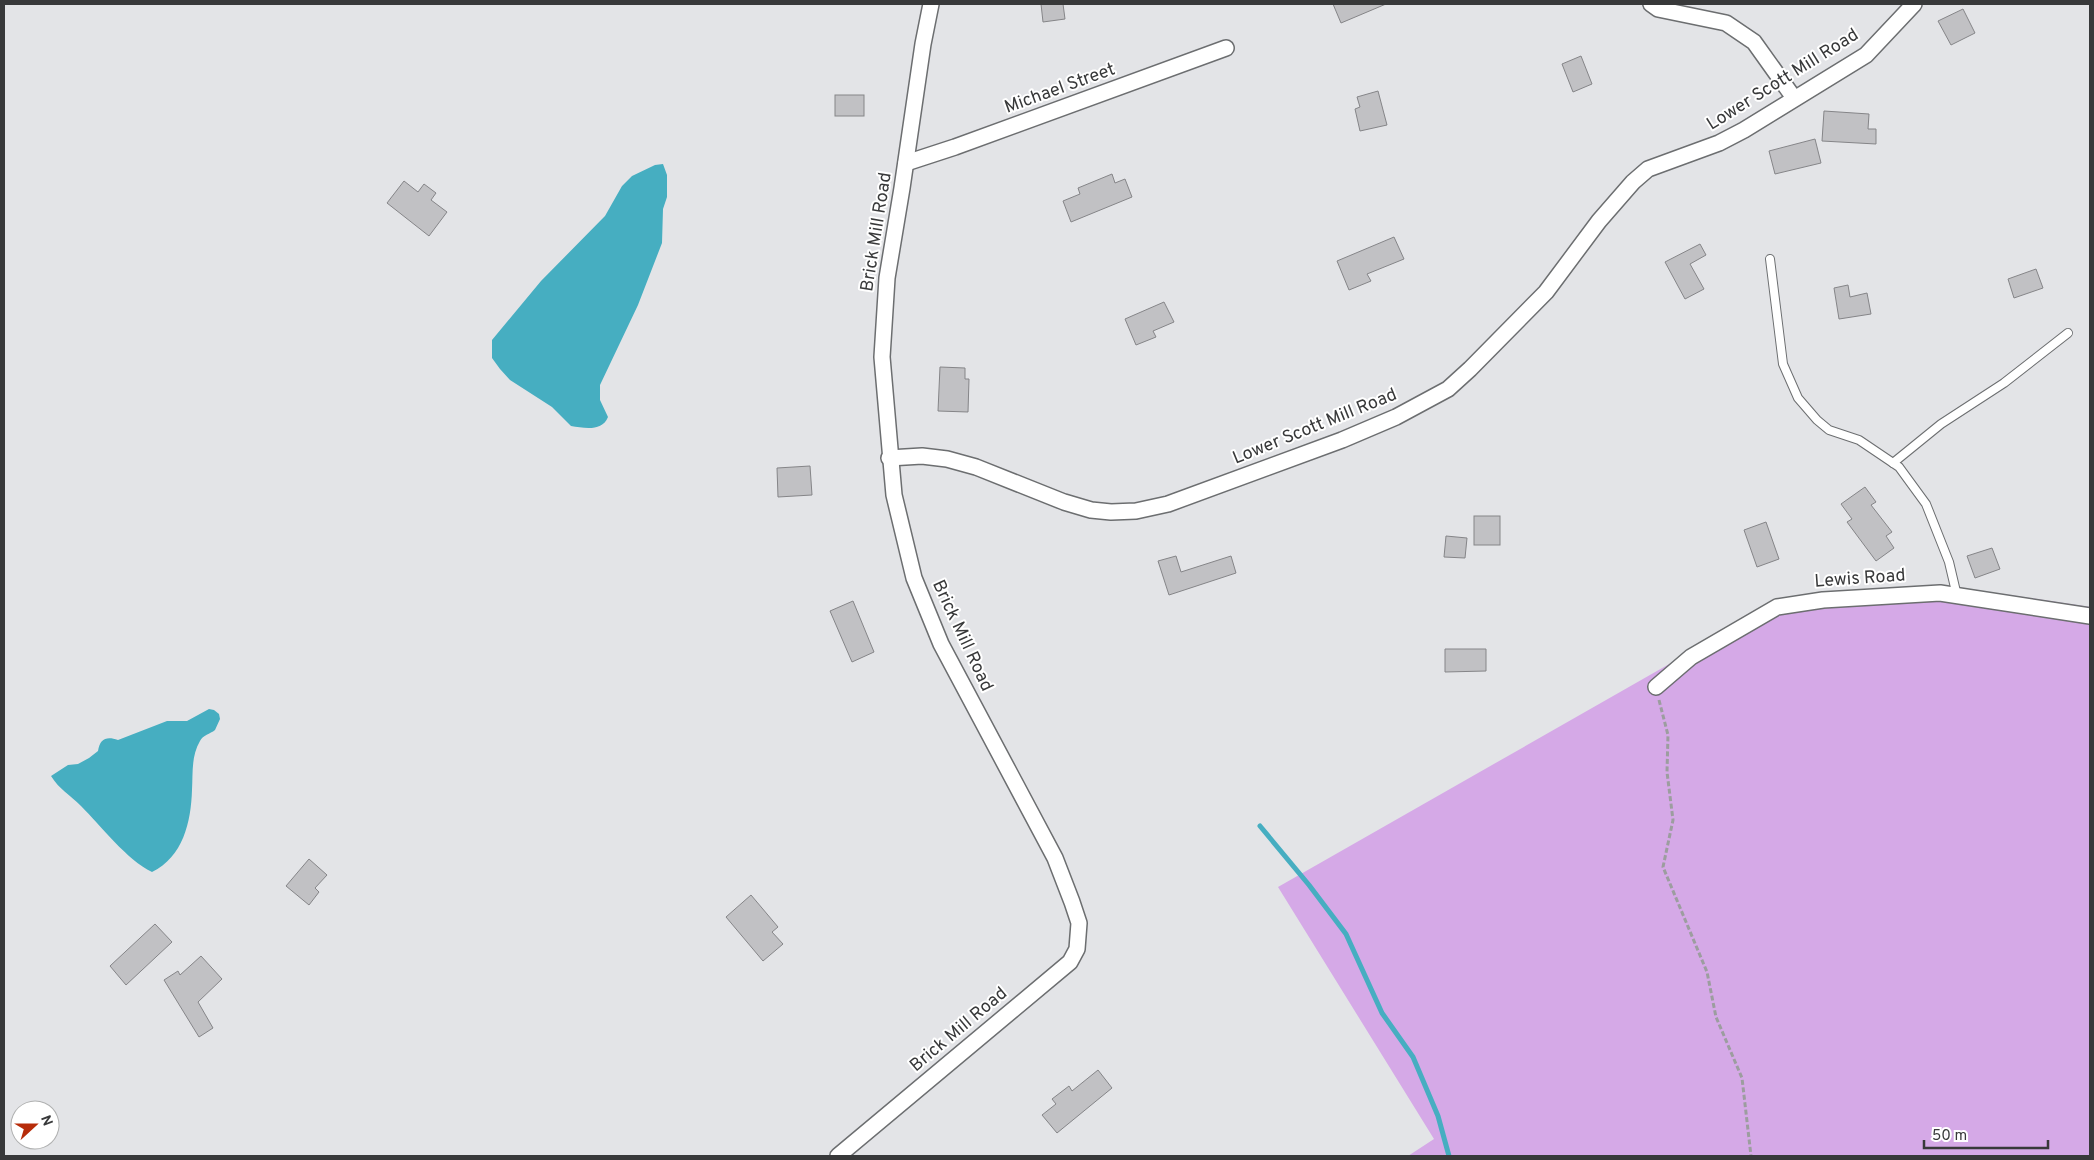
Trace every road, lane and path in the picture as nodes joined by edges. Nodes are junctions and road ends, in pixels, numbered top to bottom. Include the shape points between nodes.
1 (931, 4) edge
2 (1651, 4) edge
3 (1914, 4) edge
4 (1226, 48) dead end
5 (1794, 98) junction
6 (906, 163) junction
7 (1770, 259) dead end
8 (2068, 333) dead end
9 (890, 458) junction
10 (1893, 464) junction
11 (1957, 596) junction
12 (2090, 616) edge
13 (1656, 687) joint
14 (838, 1156) edge
15 (1751, 1156) edge

1 - 6 street, Brick Mill Road
2 - 5 street via 1658,9 1726,23 1754,42
3 - 5 street, Lower Scott Mill Road via 1866,55
4 - 6 street, Michael Street
5 - 9 street, Lower Scott Mill Road via 1719,143 1648,169 1599,221 1546,292 1448,389 1396,417 1342,440 1168,504 1136,512 1091,510 976,467 947,460 922,456
6 - 9 street, Brick Mill Road via 887,278 882,357
7 - 10 lane via 1782,364 1798,398 1829,430 1858,440
8 - 10 lane via 2004,383 1941,424
9 - 14 street, Brick Mill Road via 894,495 914,578 938,636 1055,858 1079,923 1077,949 1070,962
10 - 11 lane via 1899,467 1926,504
11 - 12 street, Lewis Road
11 - 13 street, Lewis Road via 1940,593 1887,595 1777,607 1692,657
13 - 15 path via 1668,735 1667,772 1673,820 1663,867 1708,972 1716,1017 1742,1078

